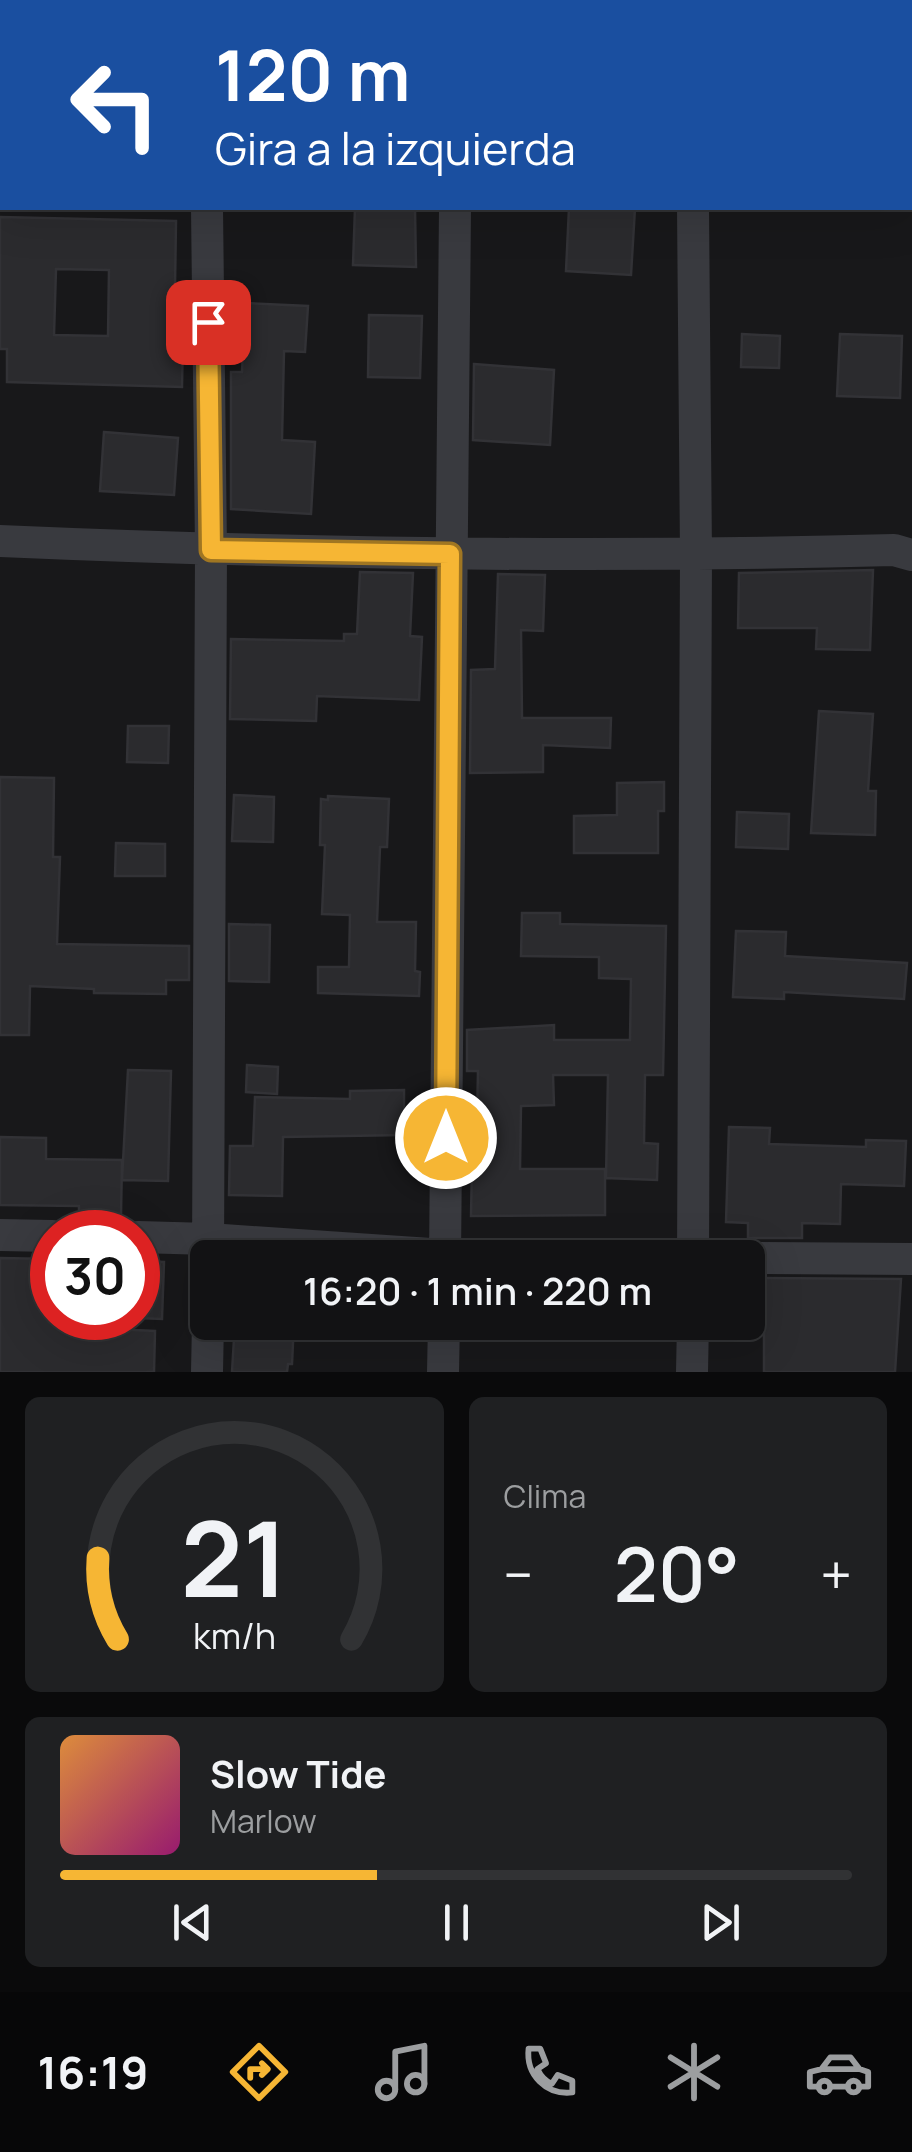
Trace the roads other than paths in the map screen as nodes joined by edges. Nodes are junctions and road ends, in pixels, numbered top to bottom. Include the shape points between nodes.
1 (207, 210) edge
2 (455, 210) edge
3 (693, 210) edge
4 (0, 540) edge
5 (211, 550) junction
6 (450, 554) junction
7 (696, 555) junction
8 (912, 555) edge
9 (0, 1235) edge
10 (30, 1236) edge
11 (208, 1240) edge
12 (445, 1240) edge
13 (694, 1240) edge
14 (160, 1241) edge
15 (190, 1245) edge
16 (765, 1258) edge
17 (912, 1259) edge
18 (208, 1340) edge
19 (444, 1340) edge
20 (692, 1340) edge
21 (207, 1372) edge
22 (443, 1372) edge
23 (692, 1372) edge

1 - 5 street
2 - 6 street
3 - 7 street
4 - 5 street
5 - 6 street
5 - 11 street
6 - 7 street
6 - 12 street
7 - 8 street
7 - 13 street
9 - 10 street
14 - 15 street
16 - 17 street
18 - 21 street
19 - 22 street
20 - 23 street

